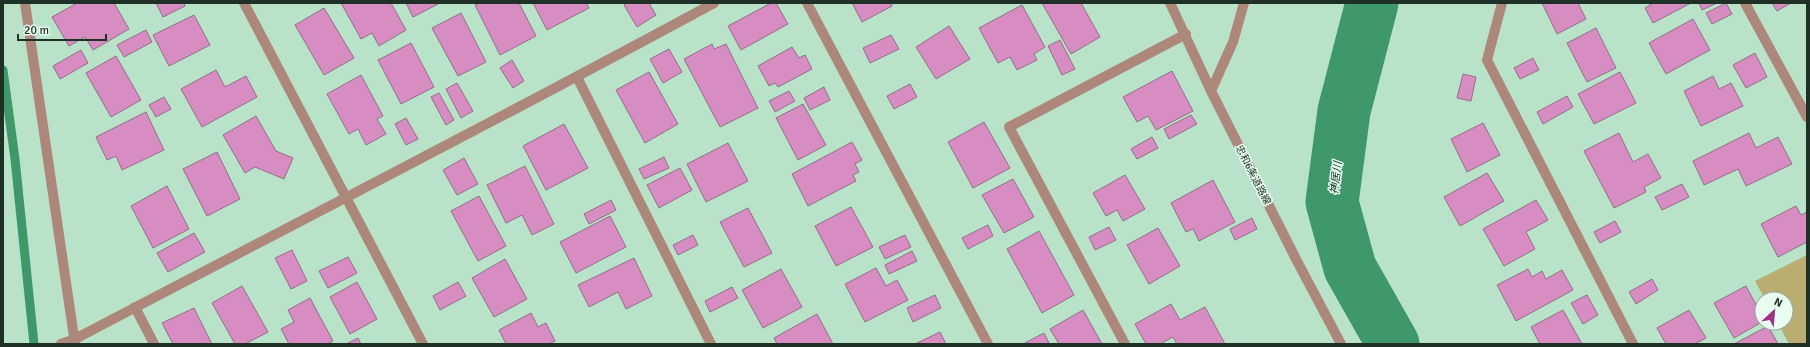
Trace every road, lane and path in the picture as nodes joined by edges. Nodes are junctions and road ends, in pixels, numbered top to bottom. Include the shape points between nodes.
1 (25, 3) edge
2 (244, 3) edge
3 (714, 3) edge
4 (807, 3) edge
5 (1170, 3) edge
6 (1244, 3) edge
7 (1502, 3) edge
8 (1745, 3) edge
9 (1186, 34) junction
10 (577, 77) junction
11 (1211, 91) junction
12 (1807, 118) edge
13 (346, 198) junction
14 (135, 307) junction
15 (75, 342) edge
16 (61, 344) edge
17 (154, 344) edge
18 (423, 344) edge
19 (711, 344) edge
20 (988, 344) edge
21 (1124, 344) edge
22 (1341, 344) edge
23 (1633, 344) edge

1 - 15 street
2 - 13 street
3 - 10 street
4 - 20 street
5 - 9 street, 忠和6条道路線
6 - 11 street via 1233,42
7 - 23 street via 1486,60
8 - 12 street
9 - 11 street, 忠和6条道路線
9 - 21 street via 1009,127
10 - 13 street
10 - 19 street
11 - 22 street, 忠和6条道路線
13 - 14 street
13 - 18 street
14 - 15 street
14 - 17 street
15 - 16 street

